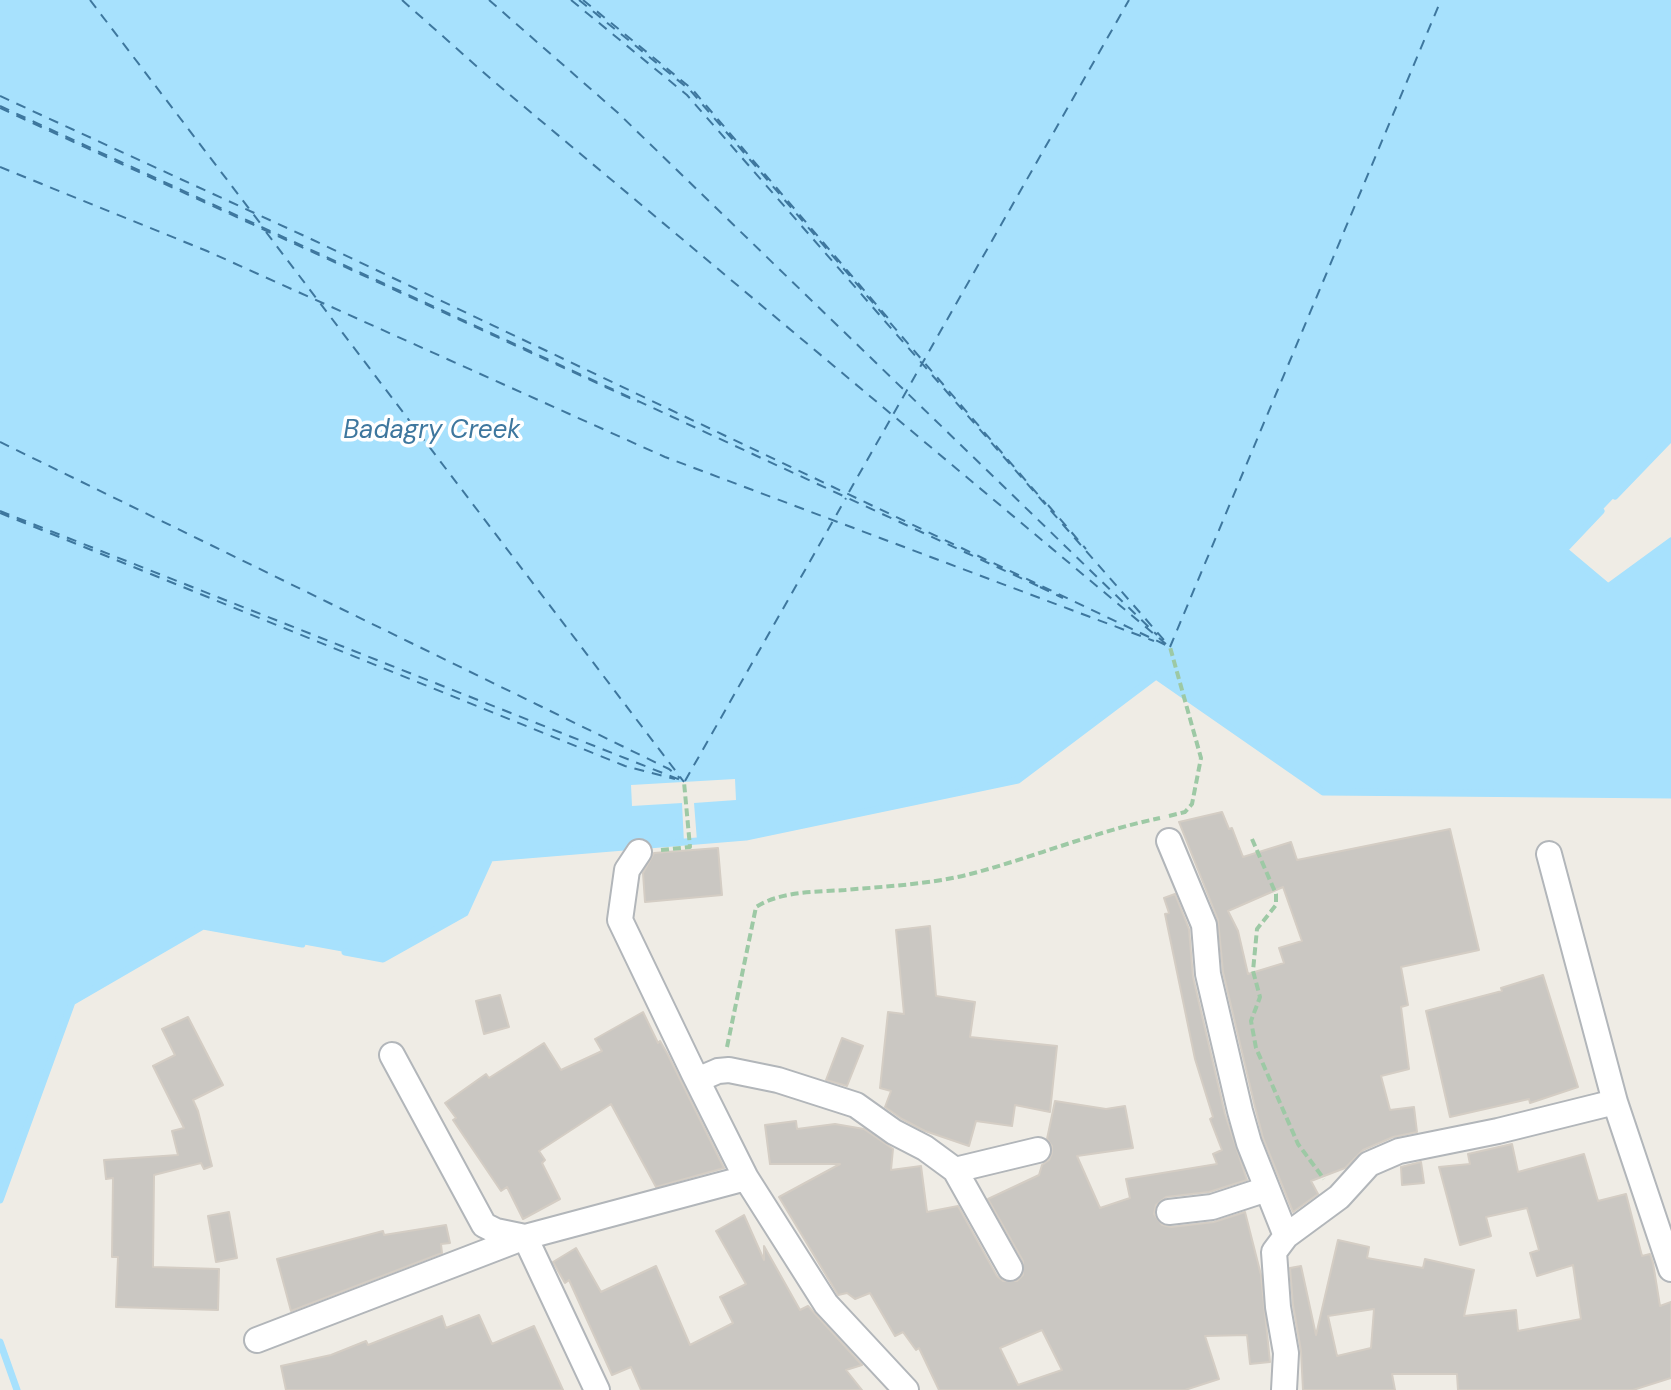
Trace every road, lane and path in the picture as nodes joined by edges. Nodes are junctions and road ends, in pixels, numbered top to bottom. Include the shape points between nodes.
1 (1170, 647) dead end
2 (684, 782) dead end
3 (1252, 839) dead end
4 (1169, 841) dead end
5 (639, 852) joint
6 (1549, 854) dead end
7 (392, 1055) dead end
8 (707, 1075) junction
9 (1615, 1102) junction
10 (1038, 1150) dead end
11 (955, 1170) junction
12 (746, 1178) junction
13 (1267, 1189) junction
14 (1339, 1197) junction
15 (1169, 1212) dead end
16 (1286, 1236) junction
17 (525, 1237) junction
18 (1010, 1268) dead end
19 (1671, 1269) edge
20 (257, 1340) dead end
21 (597, 1390) edge
22 (906, 1390) edge
23 (1284, 1390) edge

1 - 8 path via 1201,758 1192,804 1185,812 976,873 915,885 766,900 756,907 728,1045
2 - 5 path via 690,847
3 - 14 path via 1276,894 1276,905 1257,929 1253,971 1260,997 1251,1021 1256,1048 1298,1144
4 - 13 street via 1204,925 1218,1024 1249,1143
5 - 8 street via 627,870 620,920
6 - 9 street
7 - 17 street via 484,1225
8 - 11 street via 729,1070 856,1105
8 - 12 street
9 - 14 street via 1399,1151 1369,1164
9 - 19 street
10 - 11 street
11 - 18 street
12 - 17 street
12 - 22 street via 826,1304
13 - 15 street via 1212,1207
13 - 16 street
14 - 16 street
16 - 23 street via 1274,1252 1286,1353
17 - 20 street
17 - 21 street

